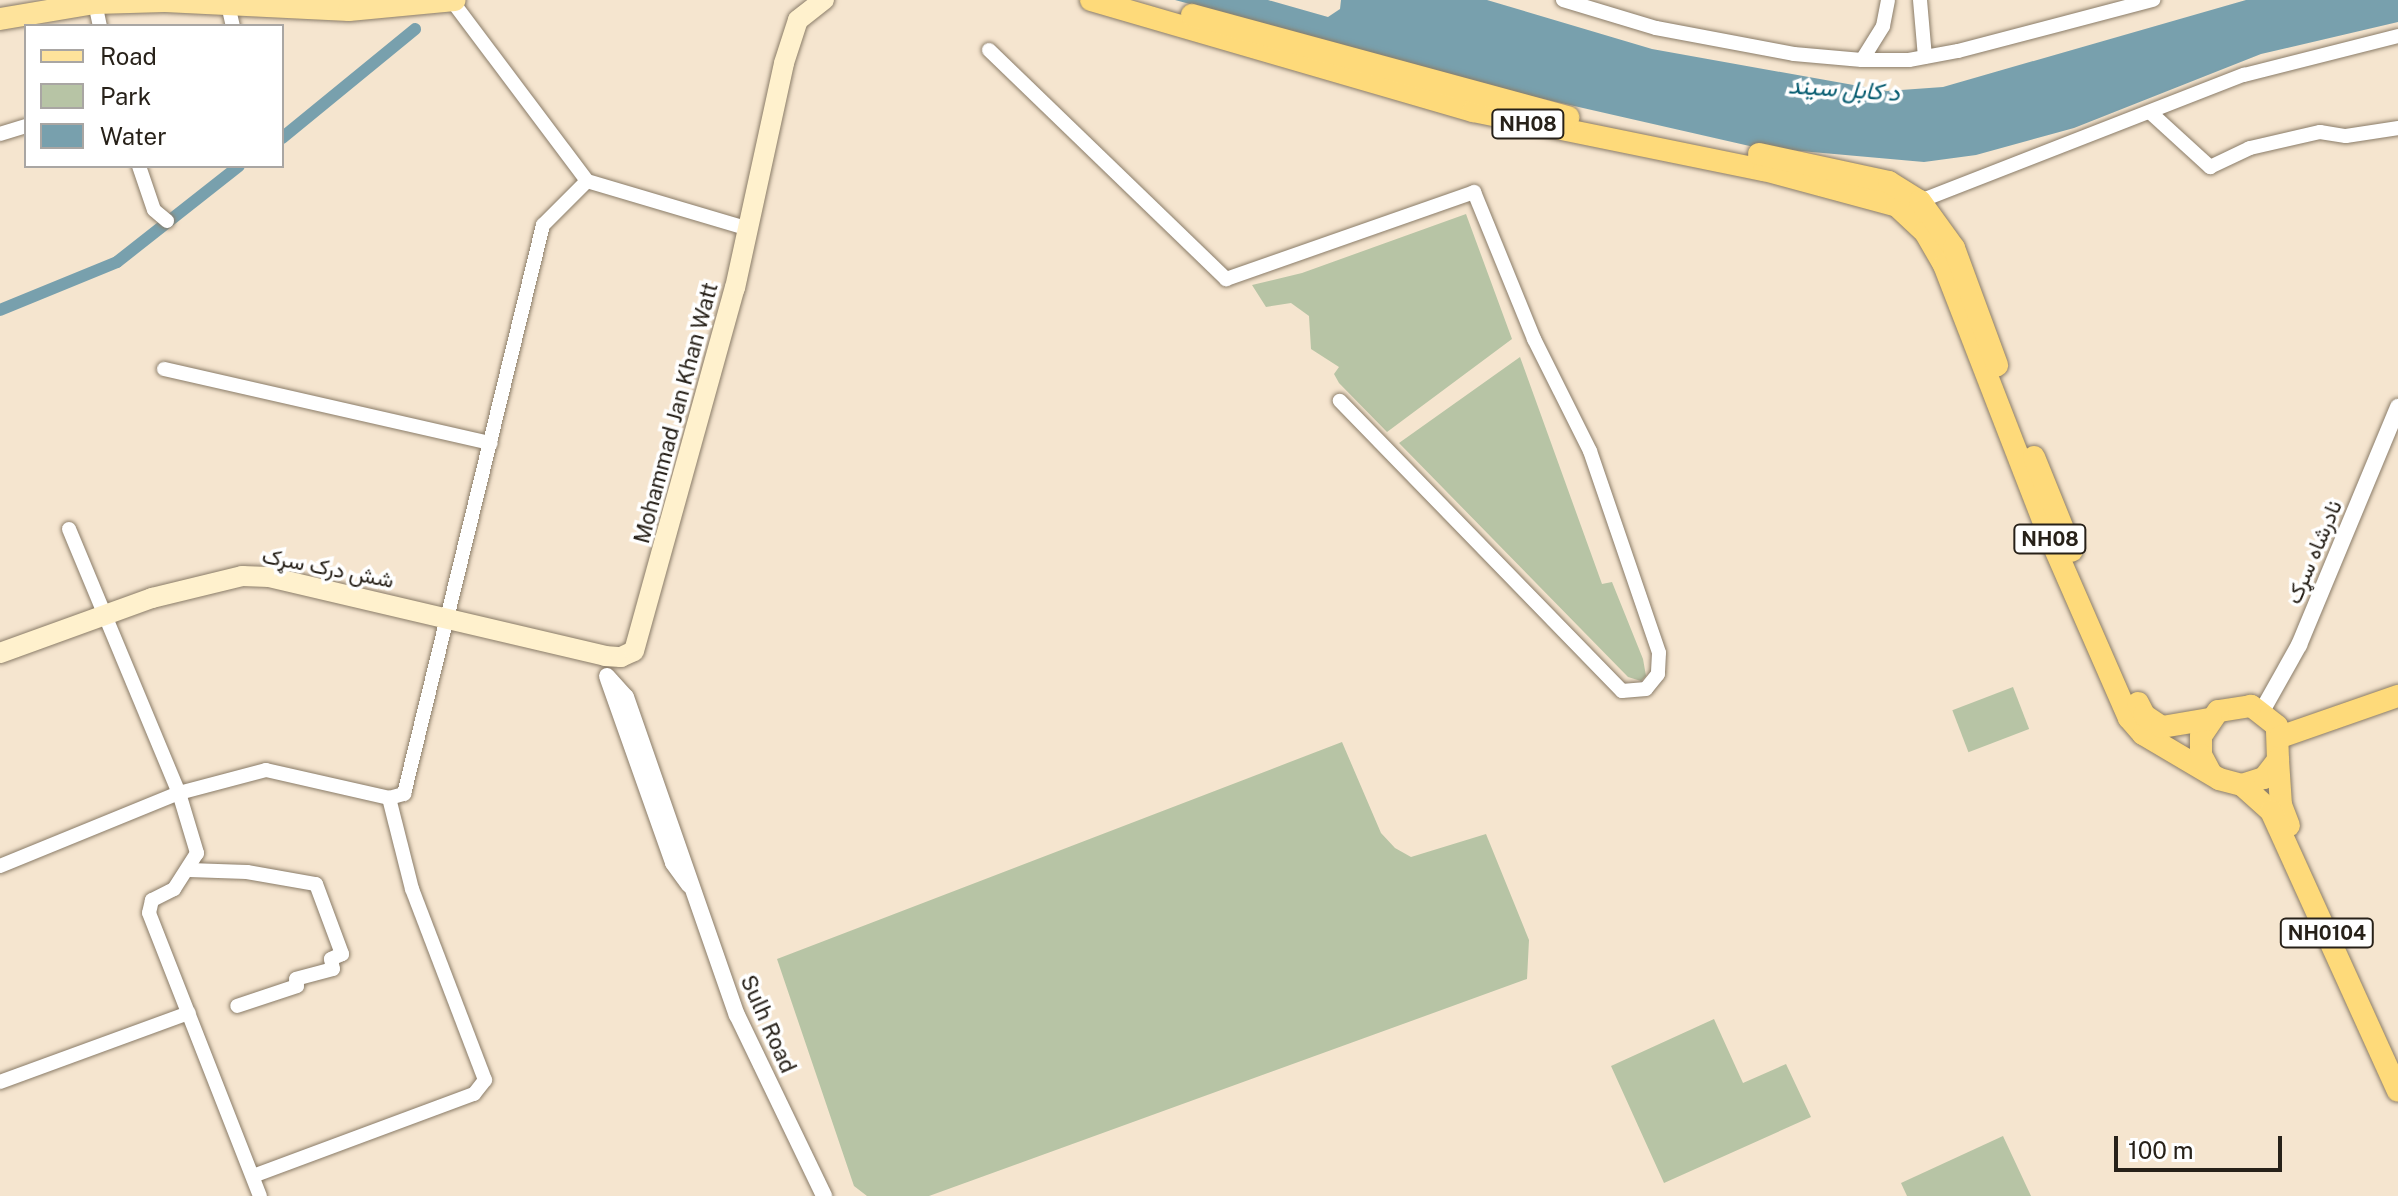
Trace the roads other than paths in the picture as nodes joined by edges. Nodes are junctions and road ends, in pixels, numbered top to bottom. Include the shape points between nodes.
1 (454, 0) edge
2 (824, 0) edge
3 (837, 0) edge
4 (1091, 0) edge
5 (1149, 0) edge
6 (1563, 0) edge
7 (1888, 0) edge
8 (1920, 0) edge
9 (2153, 0) edge
10 (95, 3) junction
11 (231, 16) edge
12 (0, 19) edge
13 (100, 24) edge
14 (2398, 36) edge
15 (989, 50) dead end
16 (1925, 57) junction
17 (1862, 60) junction
18 (2152, 114) junction
19 (24, 127) edge
20 (2398, 128) edge
21 (0, 134) edge
22 (766, 156) junction
23 (140, 168) edge
24 (587, 181) junction
25 (1920, 201) junction
26 (167, 221) dead end
27 (749, 229) junction
28 (164, 369) dead end
29 (1340, 401) dead end
30 (2398, 407) edge
31 (491, 443) junction
32 (69, 529) dead end
33 (104, 618) junction
34 (449, 618) junction
35 (0, 653) edge
36 (606, 666) junction
37 (2398, 696) edge
38 (2262, 711) junction
39 (2210, 719) junction
40 (2280, 737) junction
41 (2278, 760) junction
42 (2210, 772) junction
43 (2242, 785) junction
44 (179, 793) junction
45 (389, 798) junction
46 (0, 866) edge
47 (189, 870) junction
48 (237, 1006) dead end
49 (189, 1013) junction
50 (2398, 1054) edge
51 (0, 1082) edge
52 (2398, 1091) edge
53 (253, 1176) junction
54 (260, 1196) edge
55 (824, 1196) edge

1 - 11 main road
1 - 24 street
2 - 22 main road, Mohammad Jan Khan Watt via 806,9 795,26
3 - 22 main road, Mohammad Jan Khan Watt via 815,11 806,23
4 - 42 highway, NH08 via 1473,111 1764,170 1897,206 1925,232 1944,265 2045,526 2129,718 2143,734
5 - 25 highway, NH08 via 1477,96 1889,182
6 - 17 street via 1656,28 1794,54
7 - 17 street via 1883,26
8 - 16 street
9 - 16 street
10 - 11 main road
10 - 12 main road
10 - 13 street
14 - 18 street via 2244,75
15 - 29 street via 1226,279 1474,192 1534,339 1590,451 1659,653 1658,674 1646,689 1622,691
16 - 17 street
18 - 20 street via 2210,167 2250,148 2320,132 2346,136
18 - 25 street
19 - 21 street
22 - 27 main road, Mohammad Jan Khan Watt
23 - 26 street via 154,210
24 - 27 street
24 - 31 street via 543,225
25 - 39 highway, NH08 via 1954,248 2071,549 2144,715 2171,728
27 - 36 main road, Mohammad Jan Khan Watt via 634,651
28 - 31 street
30 - 38 street, نادرشاه سړک via 2299,645
31 - 34 street
32 - 33 street
33 - 34 main road, شش درک سړک via 152,598 242,576 269,577
33 - 35 main road, شش درک سړک
33 - 44 street
34 - 36 main road, شش درک سړک
34 - 45 street via 411,784 404,794
36 - 55 street, Sulh Road via 673,863 689,885 737,1015
37 - 40 highway
38 - 39 highway via 2229,706
38 - 40 highway
39 - 42 highway via 2200,745
40 - 41 highway
41 - 43 highway via 2264,778
41 - 50 highway, NH0104 via 2281,805
42 - 43 highway
43 - 52 highway, NH0104 via 2271,811
44 - 45 street via 275,770
44 - 46 street
44 - 47 street via 197,853
45 - 53 street via 412,889 485,1080 474,1094
47 - 48 street via 247,872 316,884 342,954 331,959 333,969
47 - 49 street via 149,907
49 - 51 street
49 - 53 street
53 - 54 street

